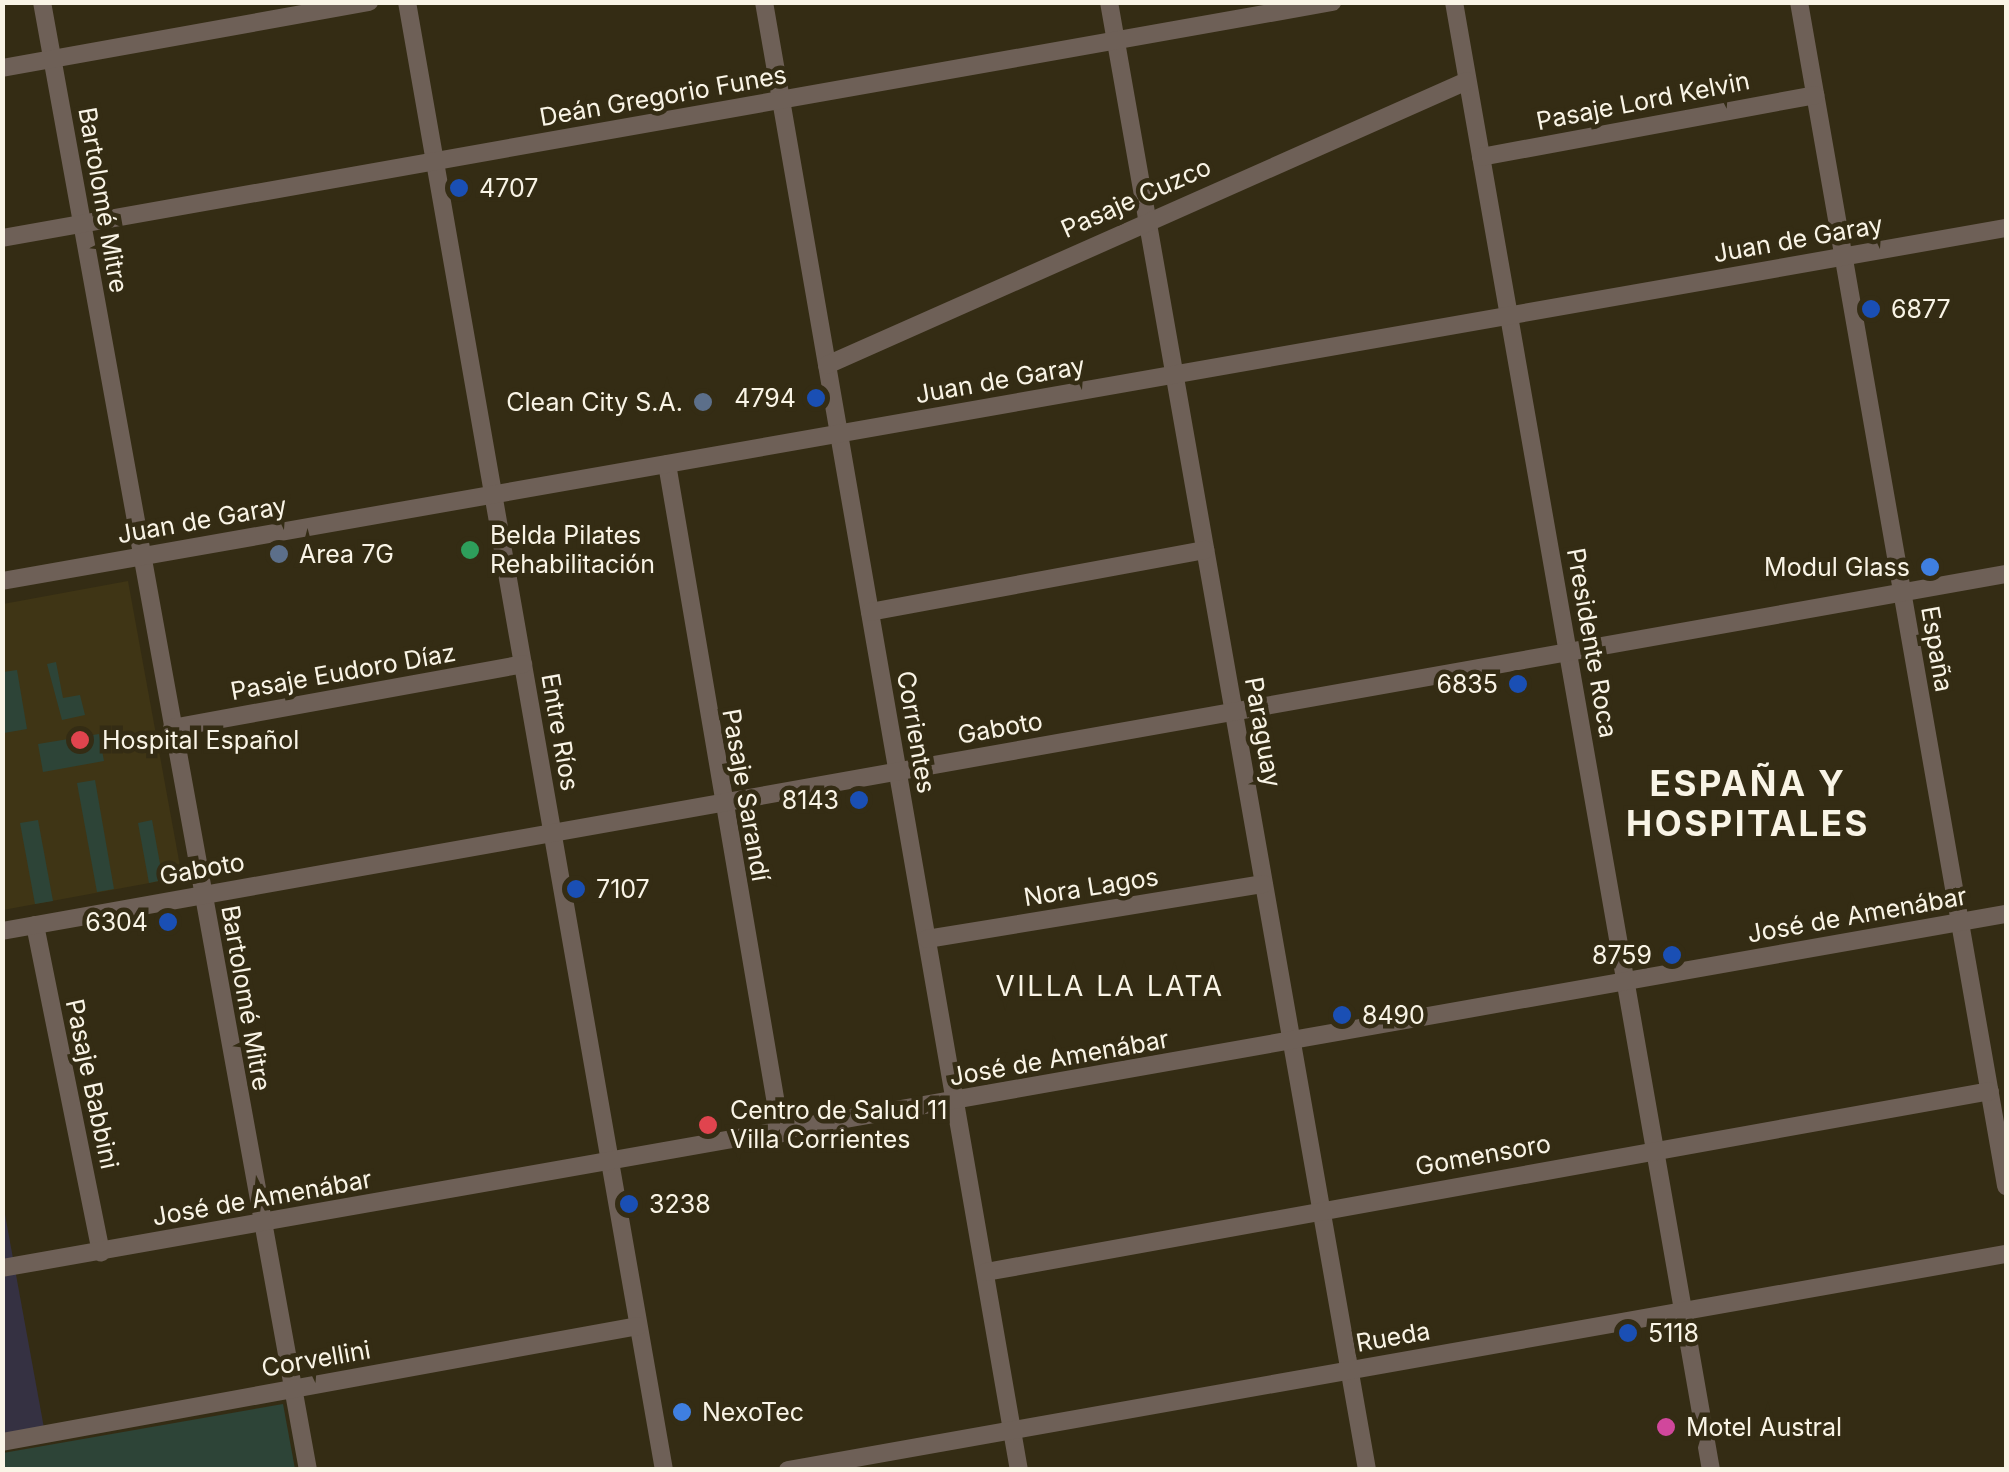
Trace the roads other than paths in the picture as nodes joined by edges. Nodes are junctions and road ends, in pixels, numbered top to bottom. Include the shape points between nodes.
1 (42, 2) edge
2 (369, 2) edge
3 (407, 2) edge
4 (764, 2) edge
5 (1109, 2) edge
6 (1332, 2) edge
7 (1454, 2) edge
8 (1799, 2) edge
9 (1116, 41) junction
10 (52, 59) junction
11 (2, 68) edge
12 (1468, 81) junction
13 (1815, 95) junction
14 (781, 100) junction
15 (1481, 157) junction
16 (435, 162) junction
17 (1147, 220) junction
18 (81, 224) junction
19 (2006, 228) edge
20 (2, 238) edge
21 (1843, 257) junction
22 (1509, 316) junction
23 (827, 365) junction
24 (1174, 374) junction
25 (839, 434) junction
26 (668, 464) junction
27 (493, 494) junction
28 (1205, 550) junction
29 (141, 556) junction
30 (2006, 574) edge
31 (2, 581) edge
32 (1902, 592) junction
33 (870, 612) junction
34 (1568, 652) junction
35 (523, 664) junction
36 (1234, 712) junction
37 (172, 728) junction
38 (898, 772) junction
39 (721, 803) junction
40 (552, 832) junction
41 (1264, 884) junction
42 (202, 894) junction
43 (2006, 914) edge
44 (1960, 922) junction
45 (34, 926) junction
46 (2, 931) edge
47 (927, 939) junction
48 (1626, 982) junction
49 (1292, 1042) junction
50 (1990, 1091) junction
51 (955, 1102) junction
52 (781, 1133) junction
53 (1656, 1149) junction
54 (607, 1164) junction
55 (2006, 1186) edge
56 (1321, 1210) junction
57 (261, 1224) junction
58 (101, 1252) junction
59 (2006, 1254) edge
60 (2, 1268) edge
61 (986, 1272) junction
62 (1684, 1311) junction
63 (638, 1326) junction
64 (1350, 1370) junction
65 (293, 1389) junction
66 (1012, 1430) junction
67 (2, 1442) edge
68 (308, 1470) edge
69 (664, 1470) edge
70 (788, 1470) edge
71 (1019, 1470) edge
72 (1367, 1470) edge
73 (1712, 1470) edge

1 - 10 street, Bartolomé Mitre
2 - 10 street
3 - 16 street, Entre Ríos
4 - 14 street, Corrientes
5 - 9 street, Paraguay
6 - 9 street, Deán Gregorio Funes
7 - 12 street, Presidente Roca
8 - 13 street, España
9 - 14 street, Deán Gregorio Funes
9 - 17 street, Paraguay
10 - 11 street
10 - 18 street, Bartolomé Mitre
12 - 15 street, Presidente Roca
12 - 17 street, Pasaje Cuzco
13 - 15 street, Pasaje Lord Kelvin
13 - 21 street, España
14 - 16 street, Deán Gregorio Funes
14 - 23 street, Corrientes
15 - 22 street, Presidente Roca
16 - 18 street, Deán Gregorio Funes
16 - 27 street, Entre Ríos
17 - 23 street, Pasaje Cuzco
17 - 24 street, Paraguay
18 - 20 street, Deán Gregorio Funes
18 - 29 street, Bartolomé Mitre
19 - 21 street, Juan de Garay
21 - 22 street, Juan de Garay
21 - 32 street, España
22 - 24 street, Juan de Garay
22 - 34 street, Presidente Roca
23 - 25 street, Corrientes
24 - 25 street, Juan de Garay
24 - 28 street, Paraguay
25 - 26 street, Juan de Garay
25 - 33 street, Corrientes
26 - 27 street, Juan de Garay
26 - 39 street, Pasaje Sarandí
27 - 29 street, Juan de Garay
27 - 35 street, Entre Ríos
28 - 33 street
28 - 36 street, Paraguay
29 - 31 street, Juan de Garay
29 - 37 street, Bartolomé Mitre
30 - 32 street, Gaboto
32 - 34 street, Gaboto
32 - 44 street, España
33 - 38 street, Corrientes
34 - 36 street, Gaboto
34 - 48 street, Presidente Roca
35 - 37 street, Pasaje Eudoro Díaz
35 - 40 street, Entre Ríos
36 - 38 street, Gaboto
36 - 41 street, Paraguay
37 - 42 street, Bartolomé Mitre
38 - 39 street, Gaboto
38 - 47 street, Corrientes
39 - 40 street, Gaboto
39 - 52 street, Pasaje Sarandí
40 - 42 street, Gaboto
40 - 54 street, Entre Ríos
41 - 47 street, Nora Lagos
41 - 49 street, Paraguay
42 - 45 street, Gaboto
42 - 57 street, Bartolomé Mitre
43 - 44 street, José de Amenábar
44 - 48 street, José de Amenábar
44 - 50 street, España
45 - 46 street, Gaboto
45 - 58 street, Pasaje Babbini
47 - 51 street, Corrientes
48 - 49 street, José de Amenábar
48 - 53 street, Presidente Roca
49 - 51 street, José de Amenábar
49 - 56 street, Paraguay
50 - 53 street, Gomensoro
50 - 55 street, España
51 - 52 street, José de Amenábar
51 - 61 street, Corrientes
52 - 54 street, José de Amenábar
53 - 56 street, Gomensoro
53 - 62 street, Presidente Roca
54 - 57 street, José de Amenábar
54 - 63 street, Entre Ríos
56 - 61 street, Gomensoro
56 - 64 street, Paraguay
57 - 58 street, José de Amenábar
57 - 65 street, Bartolomé Mitre
58 - 60 street, José de Amenábar
59 - 62 street, Rueda
61 - 66 street, Corrientes
62 - 64 street, Rueda
62 - 73 street, Presidente Roca
63 - 65 street, Corvellini
63 - 69 street, Entre Ríos
64 - 66 street, Rueda
64 - 72 street, Paraguay
65 - 67 street, Corvellini
65 - 68 street, Bartolomé Mitre
66 - 70 street, Rueda
66 - 71 street, Corrientes

